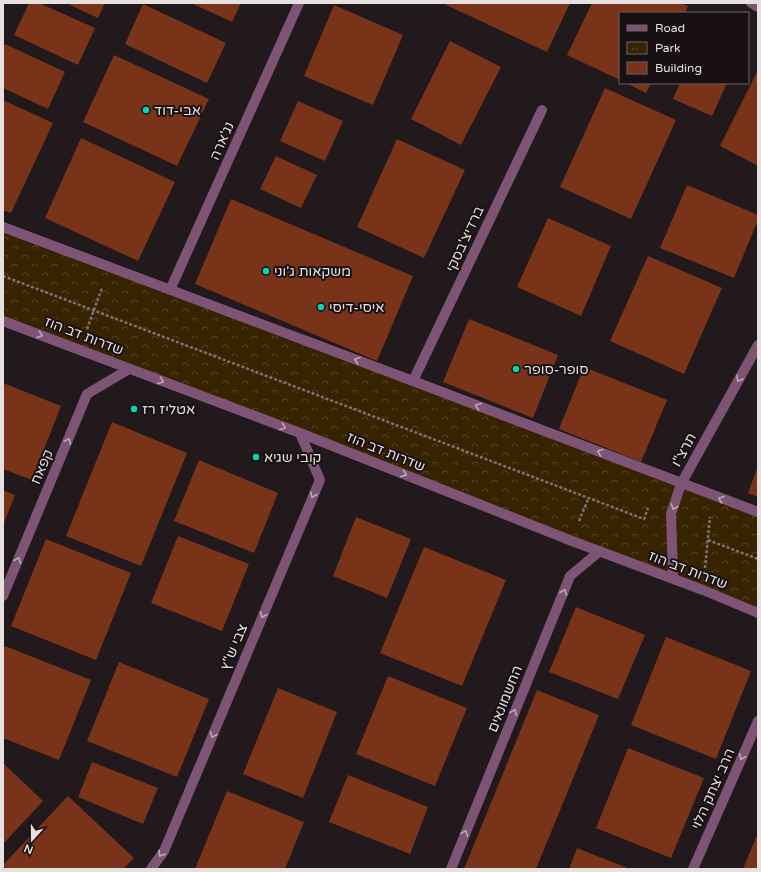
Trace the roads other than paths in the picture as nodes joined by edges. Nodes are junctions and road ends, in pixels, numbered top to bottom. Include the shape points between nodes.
1 (299, 3) edge
2 (751, 3) edge
3 (758, 6) edge
4 (542, 110) dead end
5 (3, 227) edge
6 (170, 290) junction
7 (3, 321) edge
8 (758, 345) edge
9 (129, 369) junction
10 (413, 381) junction
11 (300, 433) junction
12 (681, 484) junction
13 (758, 512) edge
14 (600, 551) junction
15 (673, 578) junction
16 (3, 596) edge
17 (757, 615) edge
18 (758, 721) edge
19 (151, 869) edge
20 (451, 869) edge
21 (693, 869) edge

1 - 6 street, נג'ארה
2 - 3 street
4 - 10 street, ברדיצ'בסקי
5 - 6 street
10 -> 6 street
7 -> 9 street, שדרות דב הוז
8 -> 12 street, תרצ"ו
9 -> 11 street, שדרות דב הוז
16 -> 9 street, קפאח via 88,394
12 -> 10 street
11 -> 14 street, שדרות דב הוז
11 -> 19 street, צבי ש"ץ via 320,480 164,852
13 -> 12 street
12 -> 15 street, תרצ"ו via 671,514
14 - 15 street, שדרות דב הוז
20 -> 14 street, החשמונאים via 570,576
15 - 17 street, שדרות דב הוז
18 -> 21 street, הרב יצחק הלוי

